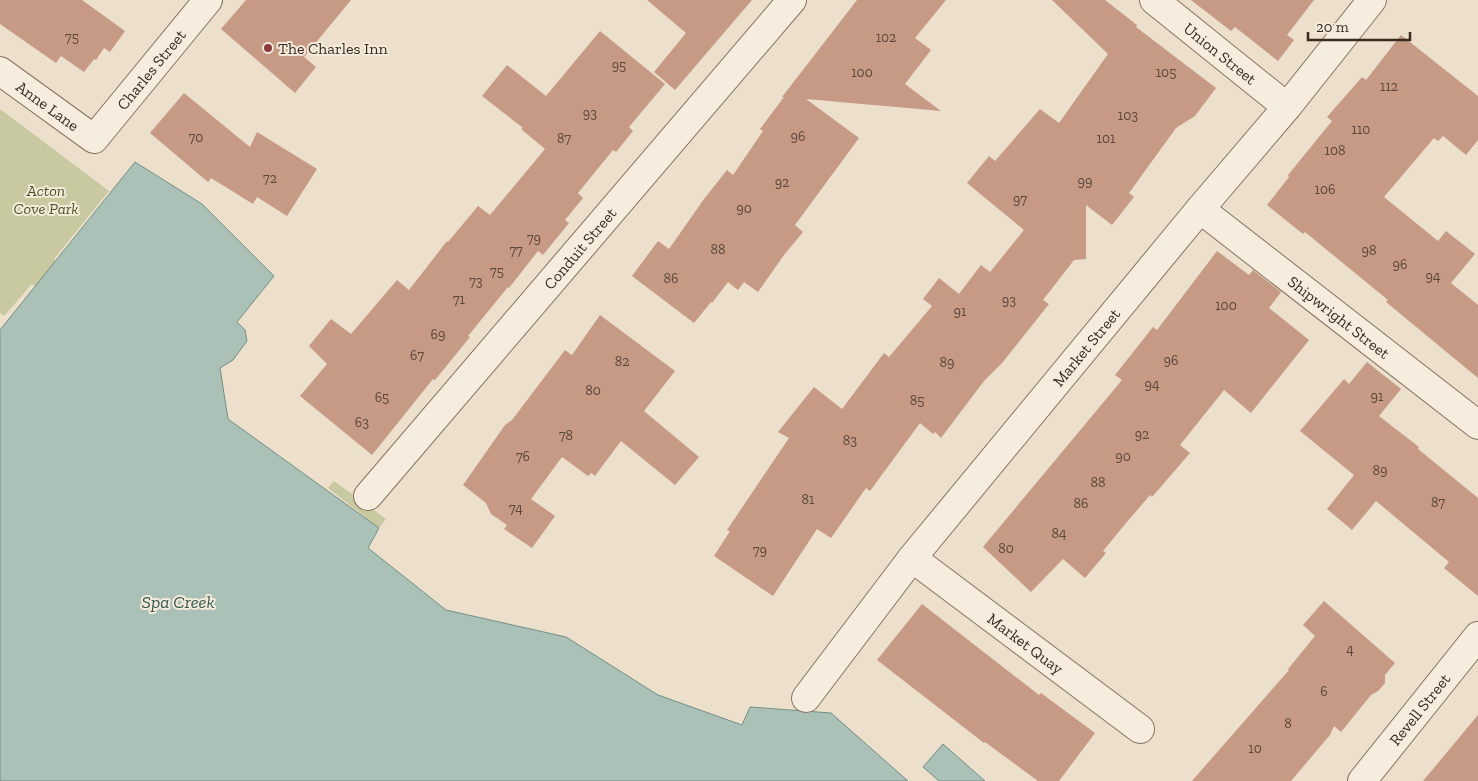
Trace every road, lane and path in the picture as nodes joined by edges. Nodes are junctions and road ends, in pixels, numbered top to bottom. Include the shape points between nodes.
1 (208, 0) edge
2 (792, 0) edge
3 (1154, 0) edge
4 (1372, 0) edge
5 (0, 71) edge
6 (1287, 107) junction
7 (94, 139) joint
8 (1200, 209) junction
9 (1478, 425) edge
10 (368, 496) dead end
11 (912, 558) junction
12 (1478, 636) edge
13 (806, 698) dead end
14 (1140, 729) dead end
15 (1362, 781) edge

1 - 7 street, Charles Street
2 - 10 street, Conduit Street
3 - 6 street, Union Street
4 - 6 street, Market Street
5 - 7 street, Anne Lane
6 - 8 street, Market Street
8 - 9 street, Shipwright Street
8 - 11 street, Market Street
11 - 13 street, Market Street
11 - 14 street, Market Quay
12 - 15 street, Revell Street

